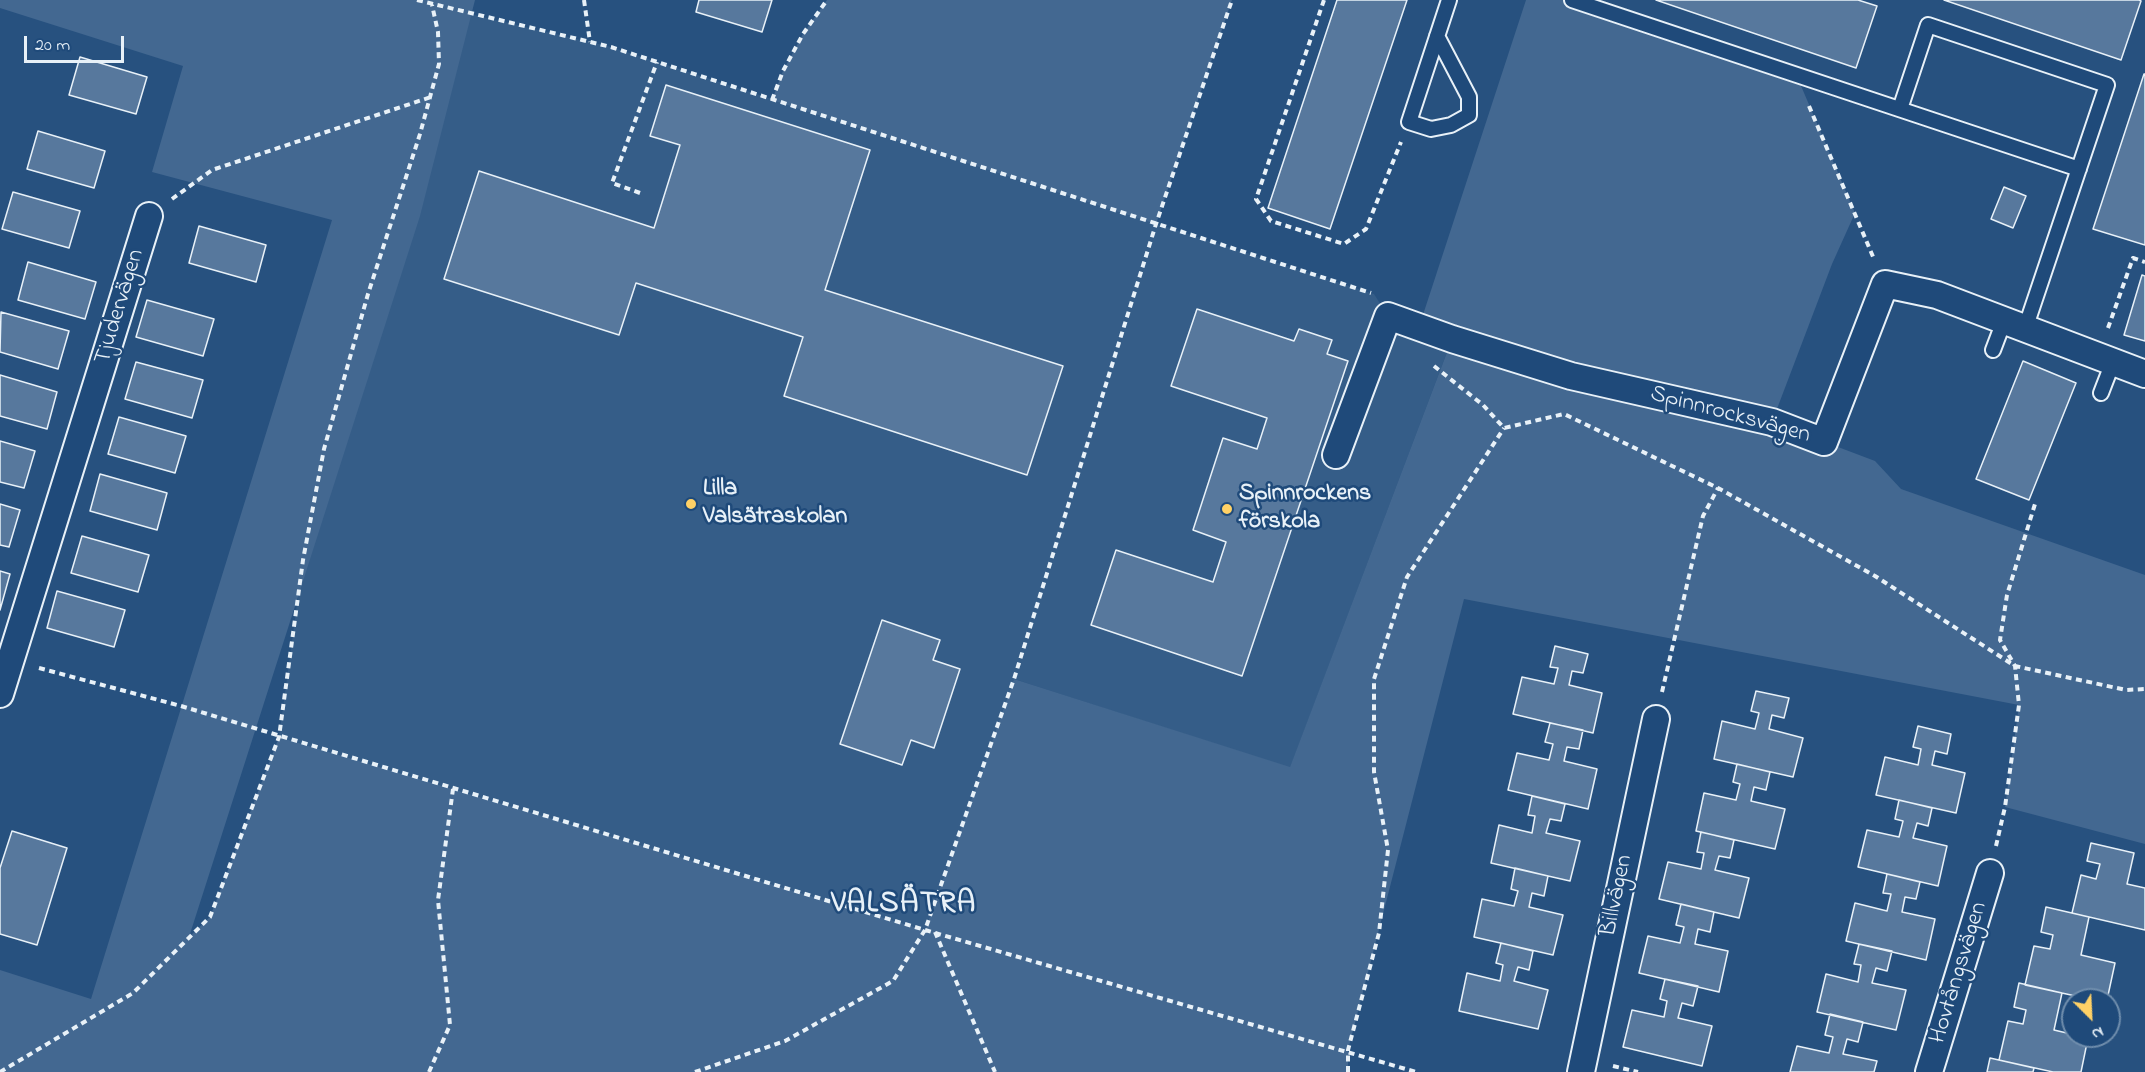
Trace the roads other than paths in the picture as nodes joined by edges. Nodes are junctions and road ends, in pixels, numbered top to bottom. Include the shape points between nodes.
1 (1449, 0) edge
2 (1572, 0) edge
3 (1437, 36) junction
4 (1900, 109) junction
5 (2079, 169) junction
6 (149, 216) road end
7 (2015, 325) junction
8 (1993, 350) dead end
9 (2106, 359) junction
10 (2145, 374) edge
11 (2101, 393) dead end
12 (1336, 455) dead end
13 (5, 659) edge
14 (0, 694) edge
15 (1656, 719) road end
16 (1990, 873) road end
17 (1581, 1072) edge
18 (1929, 1072) edge

1 - 3 lane
2 - 4 lane
3 - 3 lane via 1409,122 1431,129 1451,125 1469,115 1469,97
4 - 5 lane
4 - 5 lane via 1928,25 2107,85
5 - 7 lane
6 - 13 street, Tjudervägen
7 - 8 lane
7 - 9 street
7 - 12 street, Spinnrocksvägen via 1938,295 1885,284 1824,442 1772,422 1571,376 1388,316
9 - 10 street
9 - 11 lane
13 - 14 street, Tjudervägen
15 - 17 street, Billvägen
16 - 18 street, Hovtångsvägen

